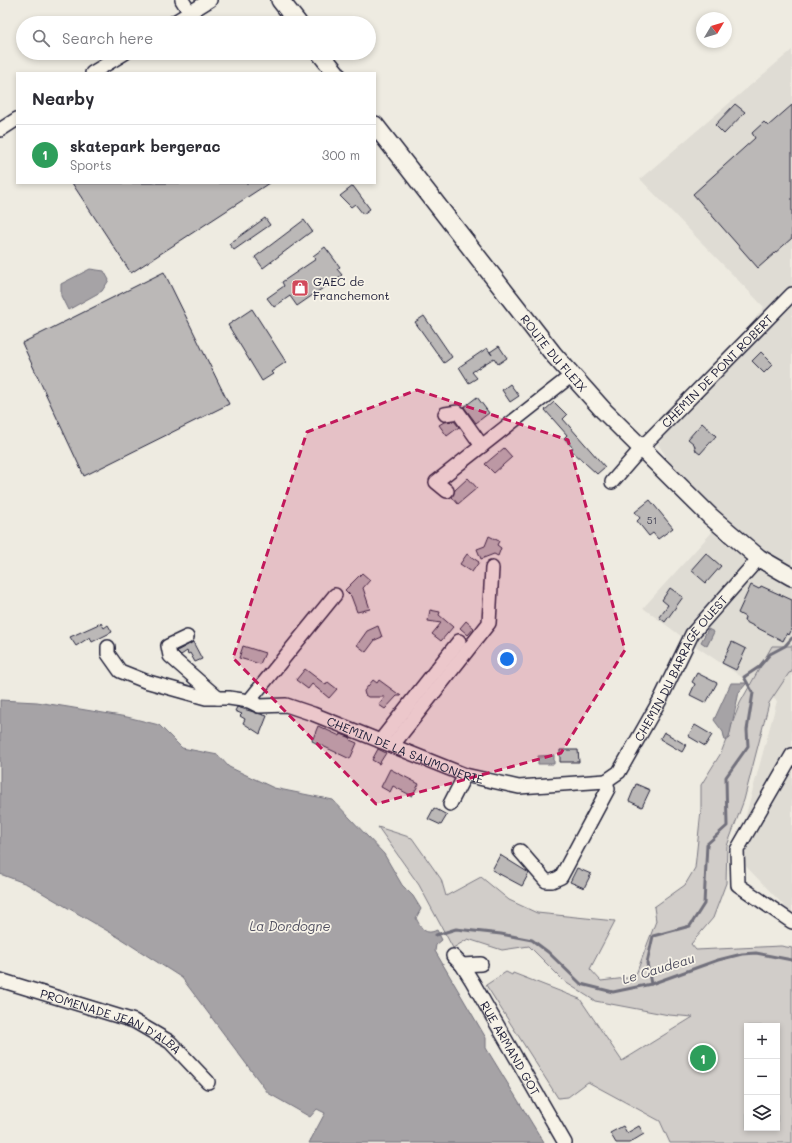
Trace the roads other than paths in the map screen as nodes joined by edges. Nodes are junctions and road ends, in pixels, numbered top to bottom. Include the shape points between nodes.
1 (182, 0) edge
2 (210, 0) edge
3 (280, 0) edge
4 (190, 13) junction
5 (185, 16) edge
6 (293, 16) edge
7 (113, 60) edge
8 (326, 60) edge
9 (94, 72) edge
10 (335, 72) edge
11 (16, 120) edge
12 (376, 126) edge
13 (0, 130) edge
14 (792, 294) edge
15 (572, 375) junction
16 (445, 414) dead end
17 (642, 448) junction
18 (480, 452) junction
19 (612, 482) dead end
20 (447, 491) dead end
21 (759, 558) junction
22 (492, 568) dead end
23 (792, 577) edge
24 (335, 595) dead end
25 (187, 637) dead end
26 (459, 641) dead end
27 (108, 647) dead end
28 (212, 698) junction
29 (249, 701) junction
30 (386, 744) junction
31 (792, 755) edge
32 (465, 775) junction
33 (606, 781) junction
34 (450, 804) dead end
35 (520, 851) dead end
36 (792, 922) edge
37 (481, 964) dead end
38 (0, 980) edge
39 (208, 1082) dead end
40 (565, 1143) edge

1 - 4 street
2 - 4 street
3 - 6 main road
4 - 5 street
7 - 9 street
8 - 10 main road
11 - 13 street
12 - 15 main road, ROUTE DU FLEIX via 506,295
14 - 17 street, CHEMIN DE PONT ROBERT
15 - 17 main road, ROUTE DU FLEIX
15 - 18 street
16 - 18 street via 458,412
17 - 19 street, CHEMIN DE PONT ROBERT
17 - 21 main road, ROUTE DU FLEIX via 705,512
18 - 20 street via 436,482
21 - 23 main road, ROUTE DU FLEIX
21 - 33 street, CHEMIN DU BARRAGE OUEST via 692,634 660,700 619,772
22 - 30 street via 489,623
24 - 29 street
25 - 28 street via 168,646 170,656
26 - 30 street
27 - 28 street, CHEMIN DE LA SAUMONERIE via 108,654 120,671 145,681
28 - 29 street, CHEMIN DE LA SAUMONERIE
29 - 30 street, CHEMIN DE LA SAUMONERIE via 260,706 286,705
30 - 32 street, CHEMIN DE LA SAUMONERIE
31 - 36 street via 737,850 738,885
32 - 33 street, CHEMIN DE LA SAUMONERIE via 518,787
32 - 34 street
33 - 35 street via 608,789 561,877 546,881
37 - 40 street, RUE ARMAND GOT via 457,961
38 - 39 street, PROMENADE JEAN D'ALBA via 134,1021 170,1042

